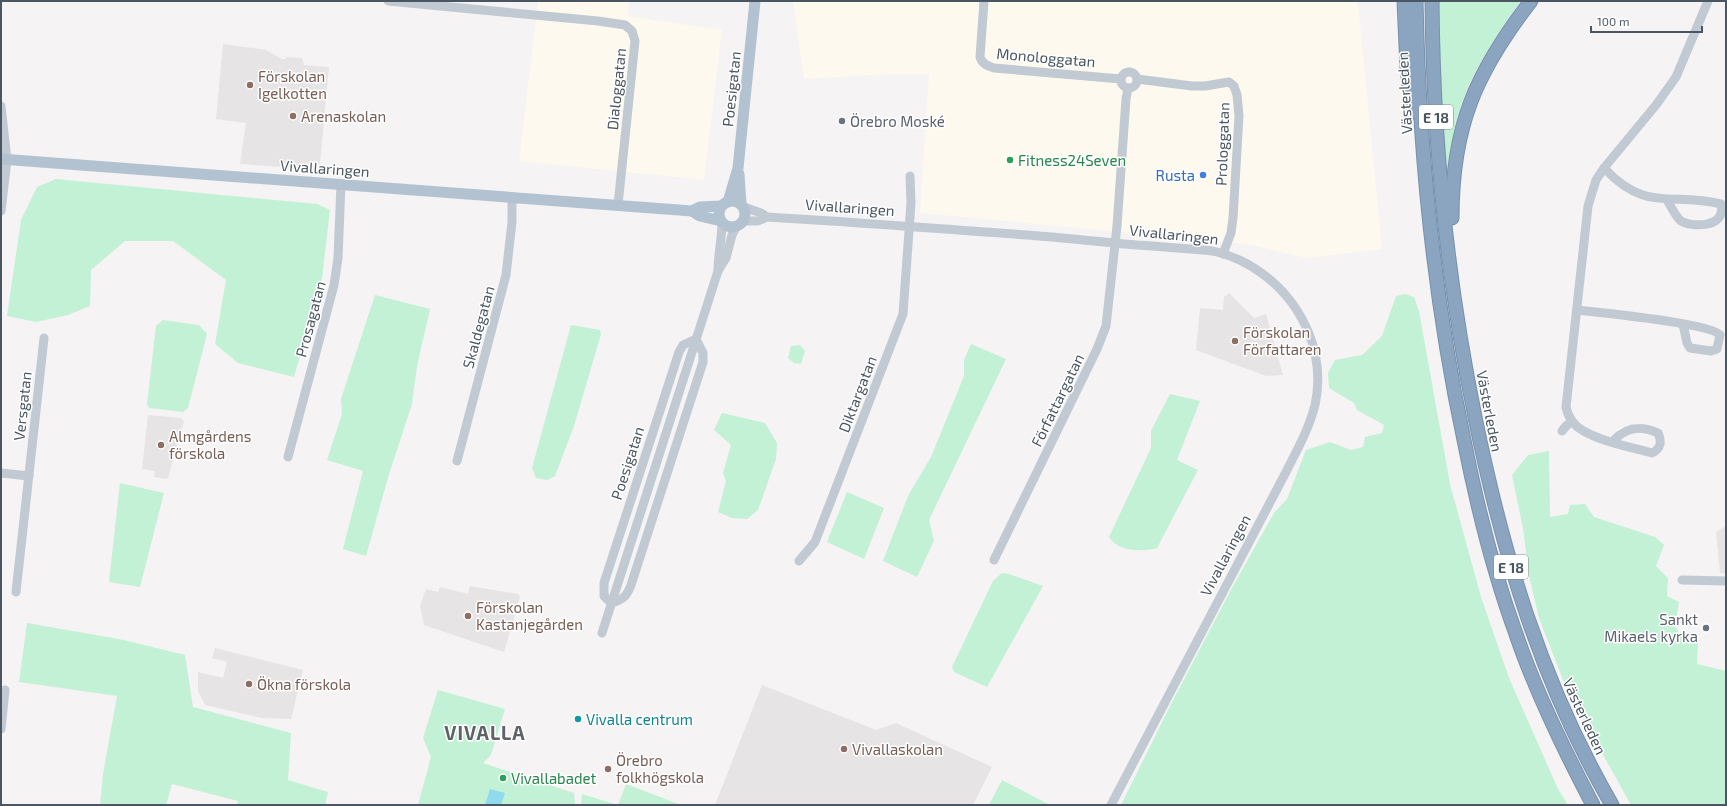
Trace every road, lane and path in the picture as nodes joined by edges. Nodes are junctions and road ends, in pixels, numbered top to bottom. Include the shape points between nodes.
1 (388, 1) edge
2 (755, 1) edge
3 (759, 1) edge
4 (984, 1) edge
5 (1432, 1) edge
6 (1531, 1) edge
7 (1708, 1) edge
8 (1407, 2) edge
9 (755, 13) junction
10 (1121, 78) junction
11 (1137, 79) junction
12 (1128, 88) junction
13 (1, 106) edge
14 (4, 159) edge
15 (738, 168) junction
16 (1604, 168) junction
17 (910, 176) dead end
18 (341, 184) junction
19 (512, 197) junction
20 (1667, 200) junction
21 (725, 204) junction
22 (618, 205) junction
23 (742, 205) junction
24 (1, 211) edge
25 (692, 211) junction
26 (767, 217) junction
27 (722, 222) junction
28 (739, 224) junction
29 (909, 226) junction
30 (1446, 233) junction
31 (1114, 243) junction
32 (1223, 254) junction
33 (718, 271) junction
34 (1577, 310) junction
35 (1683, 324) dead end
36 (44, 338) dead end
37 (696, 339) junction
38 (1572, 422) junction
39 (1562, 431) dead end
40 (1612, 441) junction
41 (288, 457) dead end
42 (457, 461) dead end
43 (1, 473) edge
44 (29, 476) junction
45 (994, 560) dead end
46 (799, 561) dead end
47 (1682, 580) dead end
48 (1726, 581) edge
49 (16, 592) dead end
50 (612, 603) junction
51 (602, 633) dead end
52 (5, 690) dead end
53 (1, 729) edge
54 (1111, 805) edge
55 (1593, 805) edge
56 (1612, 805) edge

1 - 22 street, Dialoggatan via 598,21 625,25 632,31 635,41
2 - 9 main road, Poesigatan
3 - 9 main road, Poesigatan
4 - 10 street, Monologgatan via 980,57 987,65 994,68
5 - 30 highway, Västerleden / E 18 via 1438,146
6 - 30 highway, E 18 via 1494,52 1471,98 1458,145 1452,228
7 - 16 street via 1670,87
8 - 55 highway, Västerleden / E 18 via 1407,68 1418,174 1427,192 1431,241 1448,362 1470,471 1505,603 1522,653 1550,719
9 - 15 main road, Poesigatan
10 - 11 street via 1129,72
10 - 12 street via 1123,86
11 - 12 street via 1135,86
11 - 32 street, Prologgatan via 1192,86 1229,82 1234,86 1239,116 1233,213 1231,233
12 - 31 street
13 - 14 street
14 - 18 main road, Vivallaringen
14 - 24 street
15 - 21 main road, Poesigatan via 731,194
15 - 23 main road, Poesigatan
16 - 20 street via 1620,184 1634,193
16 - 34 street via 1596,180 1588,206
17 - 29 street, Diktargatan
18 - 19 main road, Vivallaringen
18 - 41 street, Prosagatan via 338,258 334,285
19 - 22 main road, Vivallaringen
19 - 42 street, Skaldegatan via 506,275
20 - 20 street via 1721,204 1722,218 1719,223 1714,224 1686,223 1680,220
21 - 23 main road via 733,200
21 - 25 main road, Vivallaringen via 700,207
21 - 27 main road via 719,214
22 - 25 main road, Vivallaringen
23 - 26 street, Vivallaringen
23 - 28 main road via 746,215
25 - 27 main road, Vivallaringen
26 - 28 street, Vivallaringen
26 - 29 street, Vivallaringen
27 - 28 main road via 730,227
27 - 33 street, Poesigatan
28 - 33 street, Poesigatan via 732,235 726,258
29 - 31 street, Vivallaringen
29 - 46 street, Diktargatan via 901,321 815,542
30 - 56 highway, Västerleden / E 18 via 1456,314 1470,392 1506,549 1531,630 1553,685
31 - 32 street, Vivallaringen via 1215,251
31 - 45 street, Författargatan via 1103,335
32 - 54 street, Vivallaringen via 1254,267 1282,290 1301,315 1308,330 1316,362 1314,406 1286,472
33 - 37 street, Poesigatan
34 - 35 street
34 - 38 street via 1566,399 1566,407
36 - 44 street, Versgatan
37 - 50 street, Poesigatan
37 - 50 street via 703,353 703,362 632,585 627,596
37 - 50 street, Poesigatan via 683,345 679,352 604,583 604,596
38 - 39 street
38 - 40 street via 1586,432
40 - 40 street via 1620,434 1638,427 1658,433 1661,439 1657,451 1652,453
43 - 44 street
44 - 49 street, Versgatan
47 - 48 street
50 - 51 street, Poesigatan
52 - 53 street

